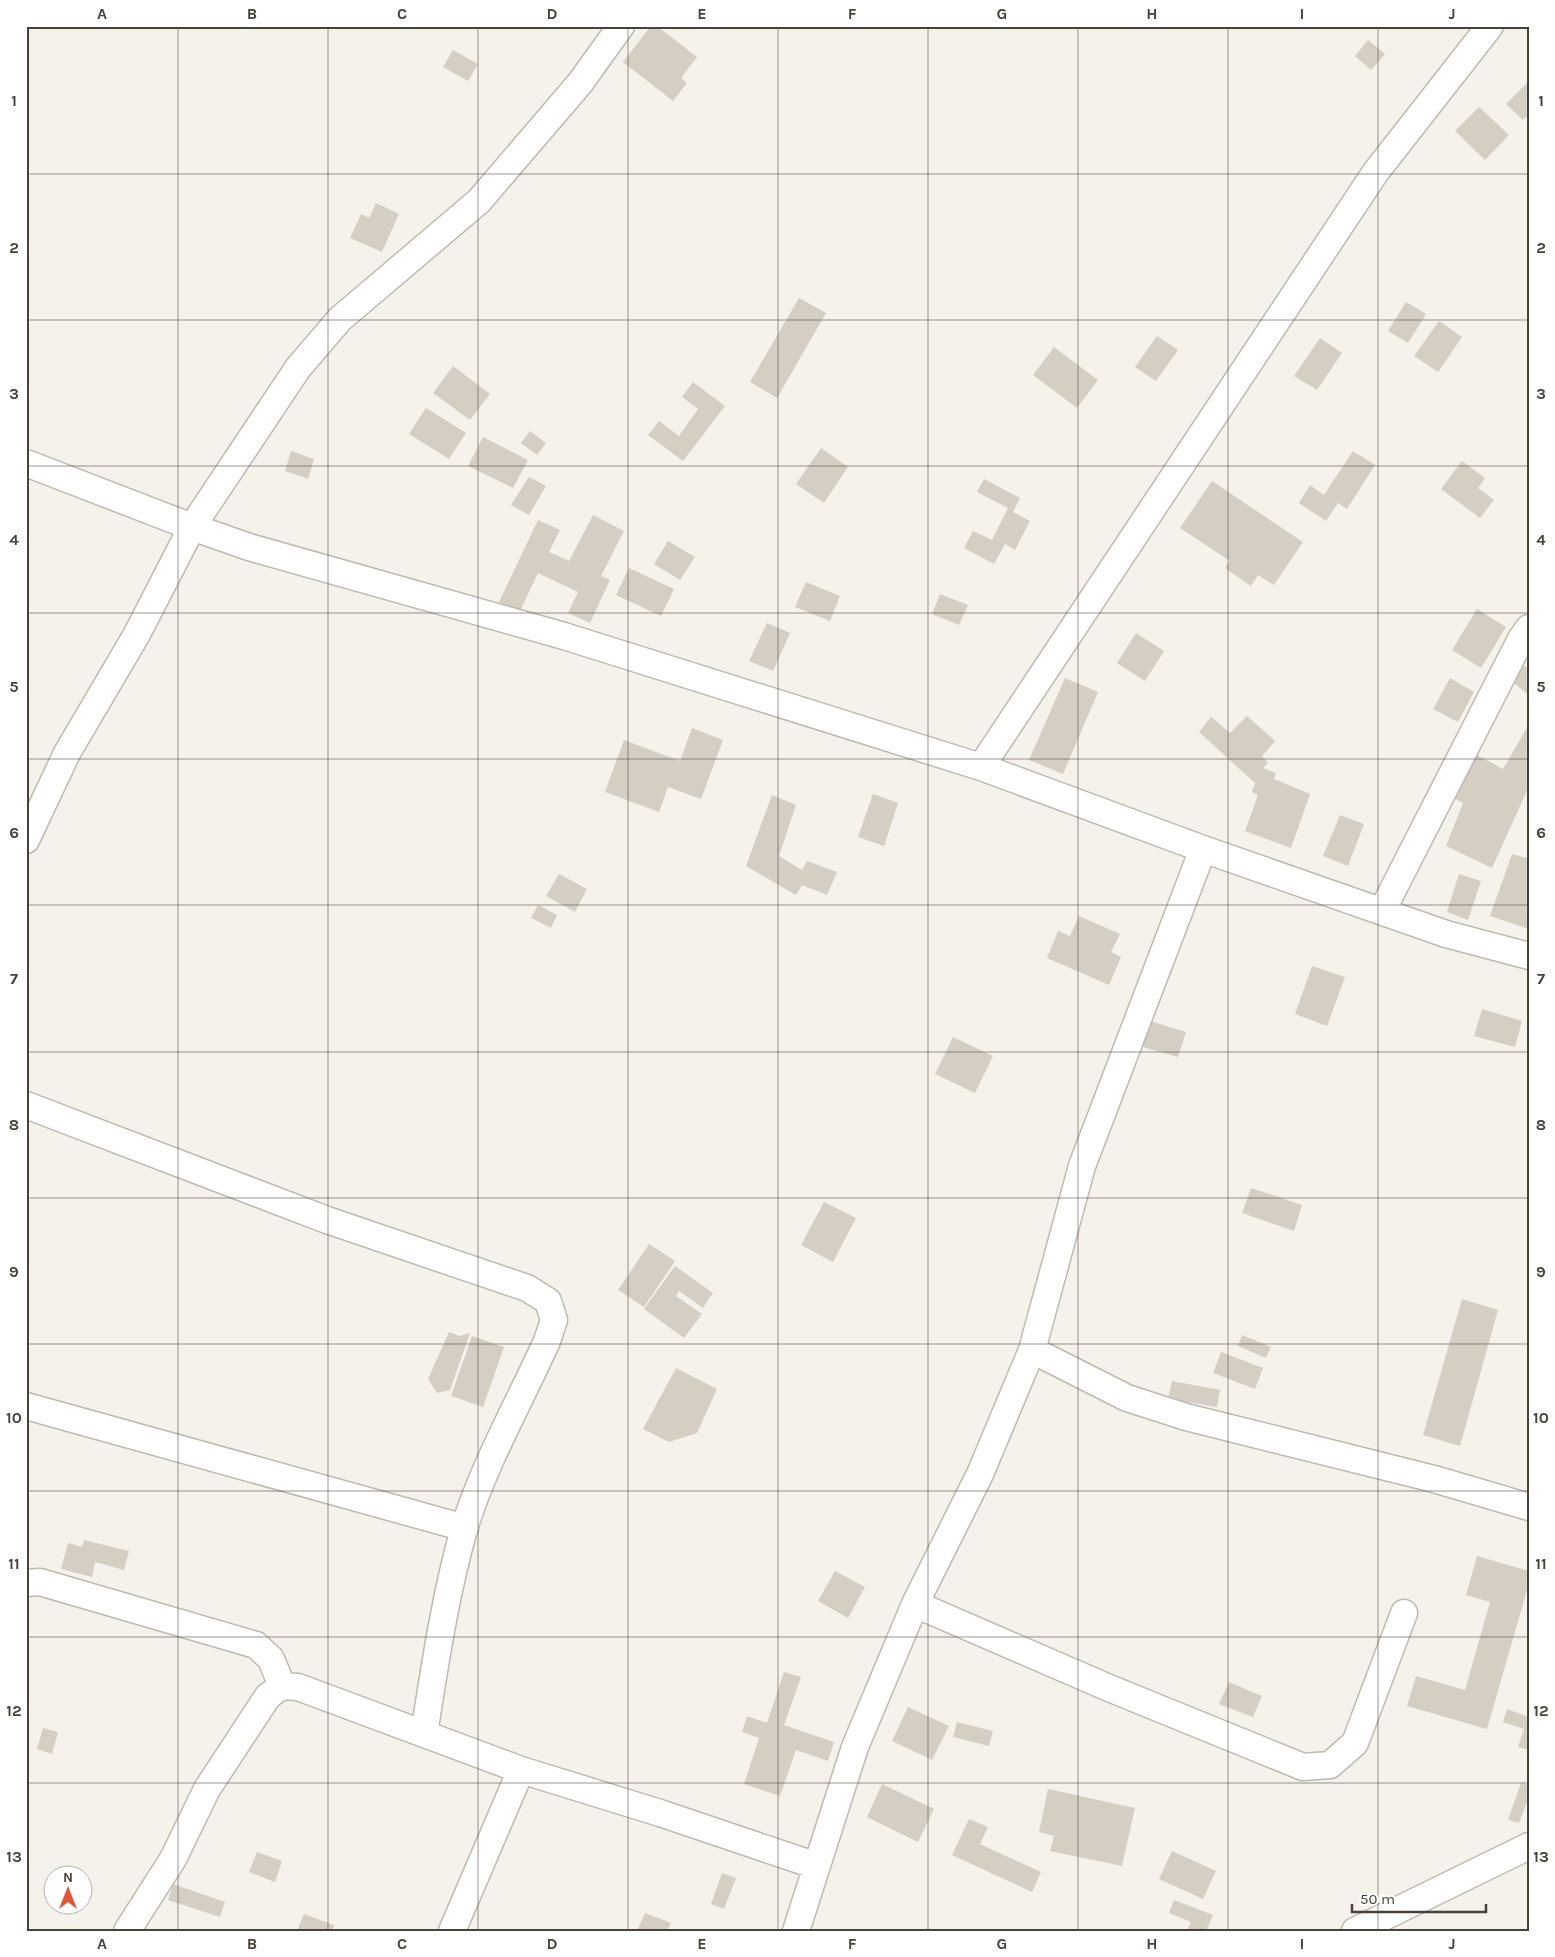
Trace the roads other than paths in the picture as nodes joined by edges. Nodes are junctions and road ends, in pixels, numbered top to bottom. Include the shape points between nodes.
1 (621, 26) edge
2 (1490, 26) edge
3 (26, 463) edge
4 (192, 527) junction
5 (1529, 628) edge
6 (982, 767) junction
7 (26, 840) edge
8 (1204, 849) junction
9 (1382, 911) junction
10 (1529, 956) edge
11 (26, 1105) edge
12 (1032, 1350) junction
13 (26, 1406) edge
14 (1529, 1507) edge
15 (465, 1528) junction
16 (26, 1583) edge
17 (915, 1604) junction
18 (1404, 1613) dead end
19 (282, 1686) junction
20 (424, 1734) junction
21 (521, 1770) junction
22 (1529, 1846) edge
23 (817, 1866) junction
24 (127, 1931) edge
25 (452, 1931) edge
26 (796, 1931) edge
27 (1355, 1931) edge

1 - 4 street via 580,83 479,201 340,319 304,361
2 - 6 street via 1376,173
3 - 4 street
4 - 6 street via 249,547 564,636
4 - 7 street via 137,634 67,753
5 - 9 street
6 - 8 street
8 - 9 street
8 - 12 street via 1082,1166
9 - 10 street via 1446,934
11 - 15 street via 326,1220 527,1288 548,1301 554,1320 547,1341 484,1477
12 - 14 street via 1127,1398 1186,1417 1434,1478
12 - 17 street via 980,1474
13 - 15 street
15 - 20 street via 445,1607
16 - 19 street via 40,1582 256,1645 271,1659
17 - 18 street via 1303,1767 1330,1765 1355,1743
17 - 23 street via 855,1747
19 - 20 street via 298,1687
19 - 24 street via 268,1696 207,1789 172,1859
20 - 21 street
21 - 23 street
21 - 25 street
22 - 27 street
23 - 26 street

